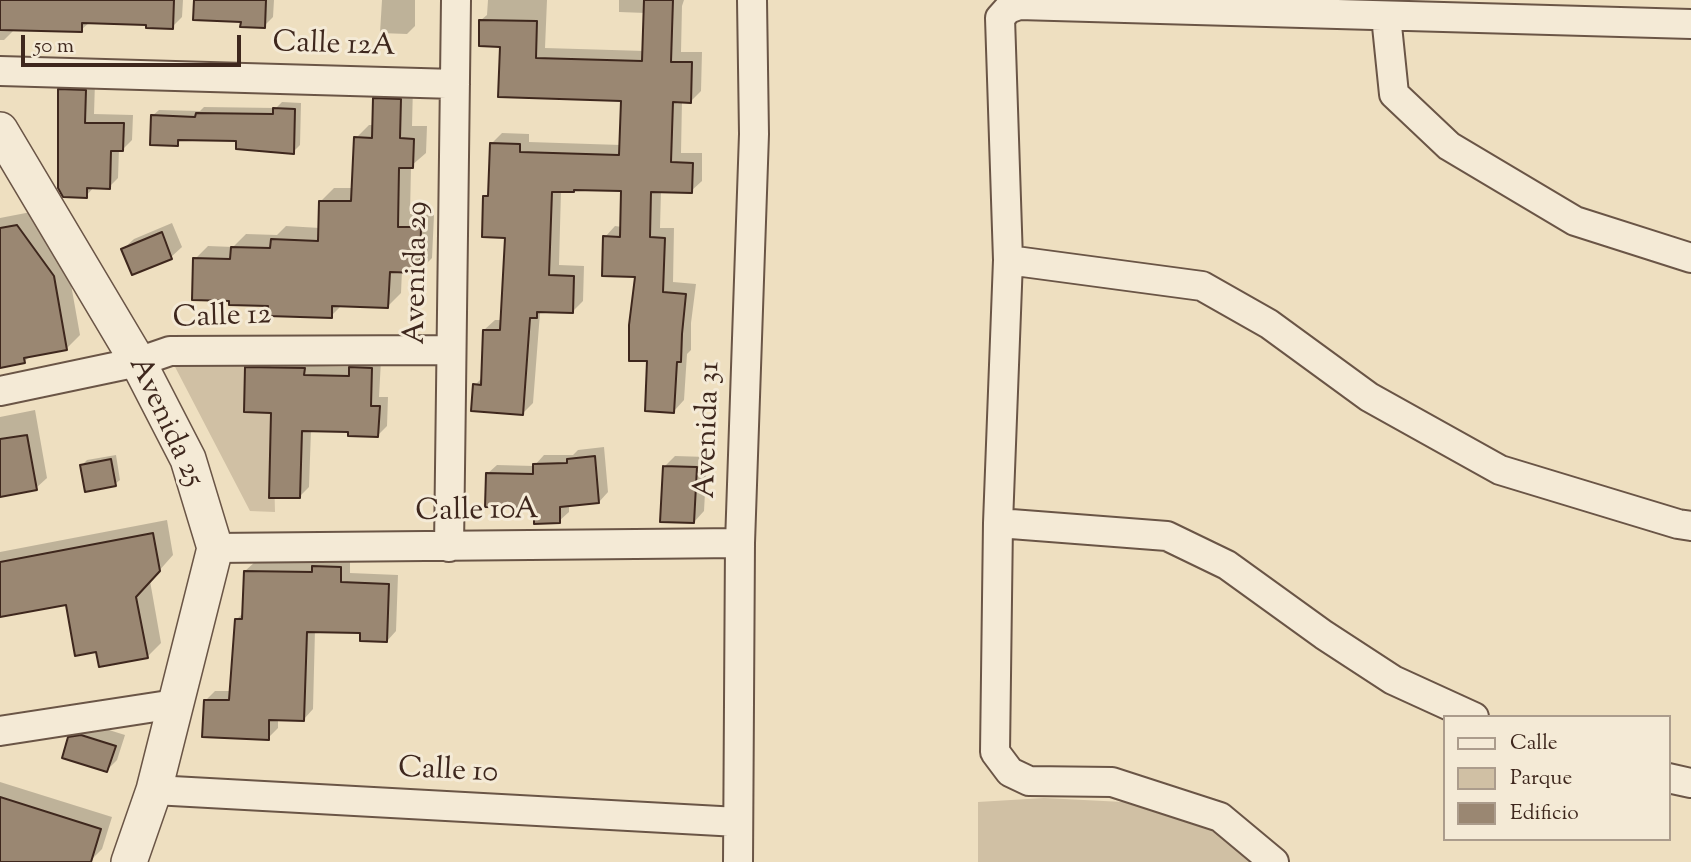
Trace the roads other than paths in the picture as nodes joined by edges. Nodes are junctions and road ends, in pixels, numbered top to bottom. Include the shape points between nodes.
1 (456, 0) edge
2 (752, 0) edge
3 (1386, 16) junction
4 (1691, 24) edge
5 (0, 71) edge
6 (455, 84) junction
7 (0, 130) edge
8 (1691, 258) edge
9 (1008, 260) junction
10 (451, 350) junction
11 (138, 362) junction
12 (0, 391) edge
13 (998, 523) junction
14 (1691, 526) edge
15 (740, 543) junction
16 (449, 547) junction
17 (215, 548) junction
18 (175, 704) junction
19 (1470, 715) edge
20 (0, 731) edge
21 (1670, 778) edge
22 (1691, 783) edge
23 (154, 790) junction
24 (738, 822) junction
25 (129, 862) edge
26 (738, 862) edge
27 (1274, 862) edge

1 - 6 street, Avenida 29
2 - 15 street, Avenida 31 via 754,134
3 - 4 street
3 - 8 street via 1394,94 1449,146 1575,221
3 - 9 street via 1018,5 1008,9 1000,19
5 - 6 street, Calle 12A
6 - 10 street, Avenida 29
7 - 11 street, Avenida 25
9 - 13 street
9 - 14 street via 1202,286 1269,324 1369,397 1500,470
10 - 11 street, Calle 12 via 170,351
10 - 16 street, Avenida 29
11 - 12 street, Calle 12
11 - 17 street, Avenida 25 via 188,458
13 - 19 street via 1167,536 1227,565 1393,680
13 - 27 street via 995,752 1010,772 1030,781 1112,782 1220,817
15 - 16 street, Calle 10A
15 - 24 street, Avenida 31
16 - 17 street, Calle 10A
17 - 18 street
18 - 20 street
18 - 23 street
21 - 22 street
23 - 24 street, Calle 10
23 - 25 street
24 - 26 street, Avenida 31

